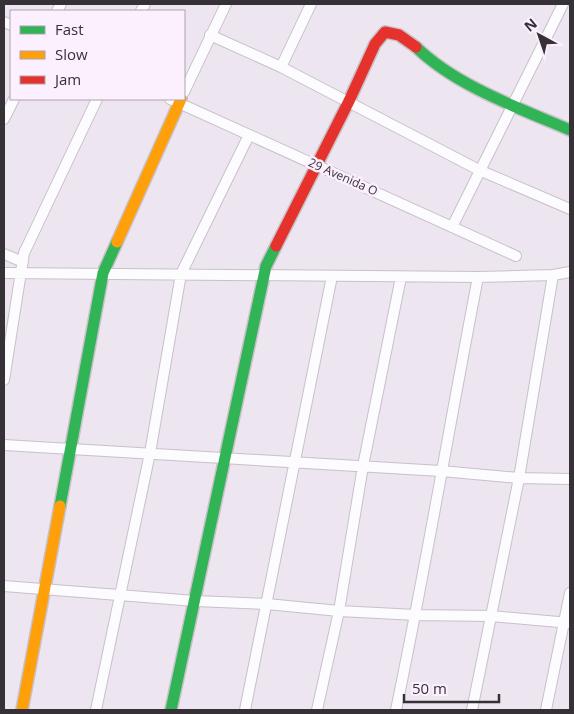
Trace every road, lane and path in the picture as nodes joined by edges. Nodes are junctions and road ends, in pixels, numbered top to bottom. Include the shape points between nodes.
1 (226, 4) edge
2 (311, 4) edge
3 (564, 4) edge
4 (210, 35) junction
5 (281, 67) junction
6 (185, 84) edge
7 (14, 100) edge
8 (97, 100) edge
9 (177, 100) edge
10 (182, 100) edge
11 (349, 101) junction
12 (512, 104) junction
13 (4, 119) edge
14 (570, 130) edge
15 (249, 135) junction
16 (317, 166) junction
17 (479, 170) junction
18 (570, 209) edge
19 (452, 227) junction
20 (4, 254) edge
21 (516, 256) dead end
22 (22, 268) junction
23 (570, 272) edge
24 (4, 273) edge
25 (103, 274) junction
26 (181, 274) junction
27 (264, 275) junction
28 (553, 275) junction
29 (332, 276) junction
30 (401, 277) junction
31 (478, 277) junction
32 (4, 380) edge
33 (4, 445) edge
34 (70, 449) junction
35 (150, 453) junction
36 (224, 458) junction
37 (295, 462) junction
38 (363, 466) junction
39 (441, 471) junction
40 (519, 478) junction
41 (570, 479) edge
42 (4, 586) edge
43 (44, 590) junction
44 (570, 593) edge
45 (120, 595) junction
46 (196, 601) junction
47 (267, 604) junction
48 (339, 611) junction
49 (416, 616) junction
50 (491, 616) junction
51 (567, 623) edge
52 (22, 710) edge
53 (96, 710) edge
54 (171, 710) edge
55 (245, 710) edge
56 (317, 710) edge
57 (396, 710) edge
58 (472, 710) edge
59 (546, 710) edge

1 - 4 street
2 - 5 street
3 - 12 street
4 - 5 street
4 - 6 street
5 - 11 street
7 - 13 street
8 - 22 street via 24,252
9 - 25 street
10 - 15 street, 29 Avenida O
11 - 12 street via 375,44 385,32 394,32 446,71
11 - 16 street
11 - 17 street
12 - 14 street
12 - 17 street
15 - 16 street, 29 Avenida O
15 - 26 street
16 - 19 street, 29 Avenida O
16 - 27 street
17 - 18 street
17 - 19 street
19 - 21 street, 29 Avenida O
20 - 22 street
22 - 24 street
22 - 25 street
22 - 32 street
23 - 28 street
25 - 26 street
25 - 34 street
26 - 27 street
26 - 35 street
27 - 29 street
27 - 36 street
28 - 31 street
28 - 40 street
29 - 30 street
29 - 37 street
30 - 31 street
30 - 38 street
31 - 39 street
33 - 34 street
34 - 35 street
34 - 43 street
35 - 36 street
35 - 45 street
36 - 37 street
36 - 46 street
37 - 38 street
37 - 47 street
38 - 39 street
38 - 48 street
39 - 40 street
39 - 49 street
40 - 41 street
40 - 50 street
42 - 43 street
43 - 45 street
43 - 52 street
44 - 51 street
45 - 46 street
45 - 53 street
46 - 47 street
46 - 54 street
47 - 48 street
47 - 55 street
48 - 49 street
48 - 56 street
49 - 50 street
49 - 57 street
50 - 51 street
50 - 58 street
51 - 59 street

